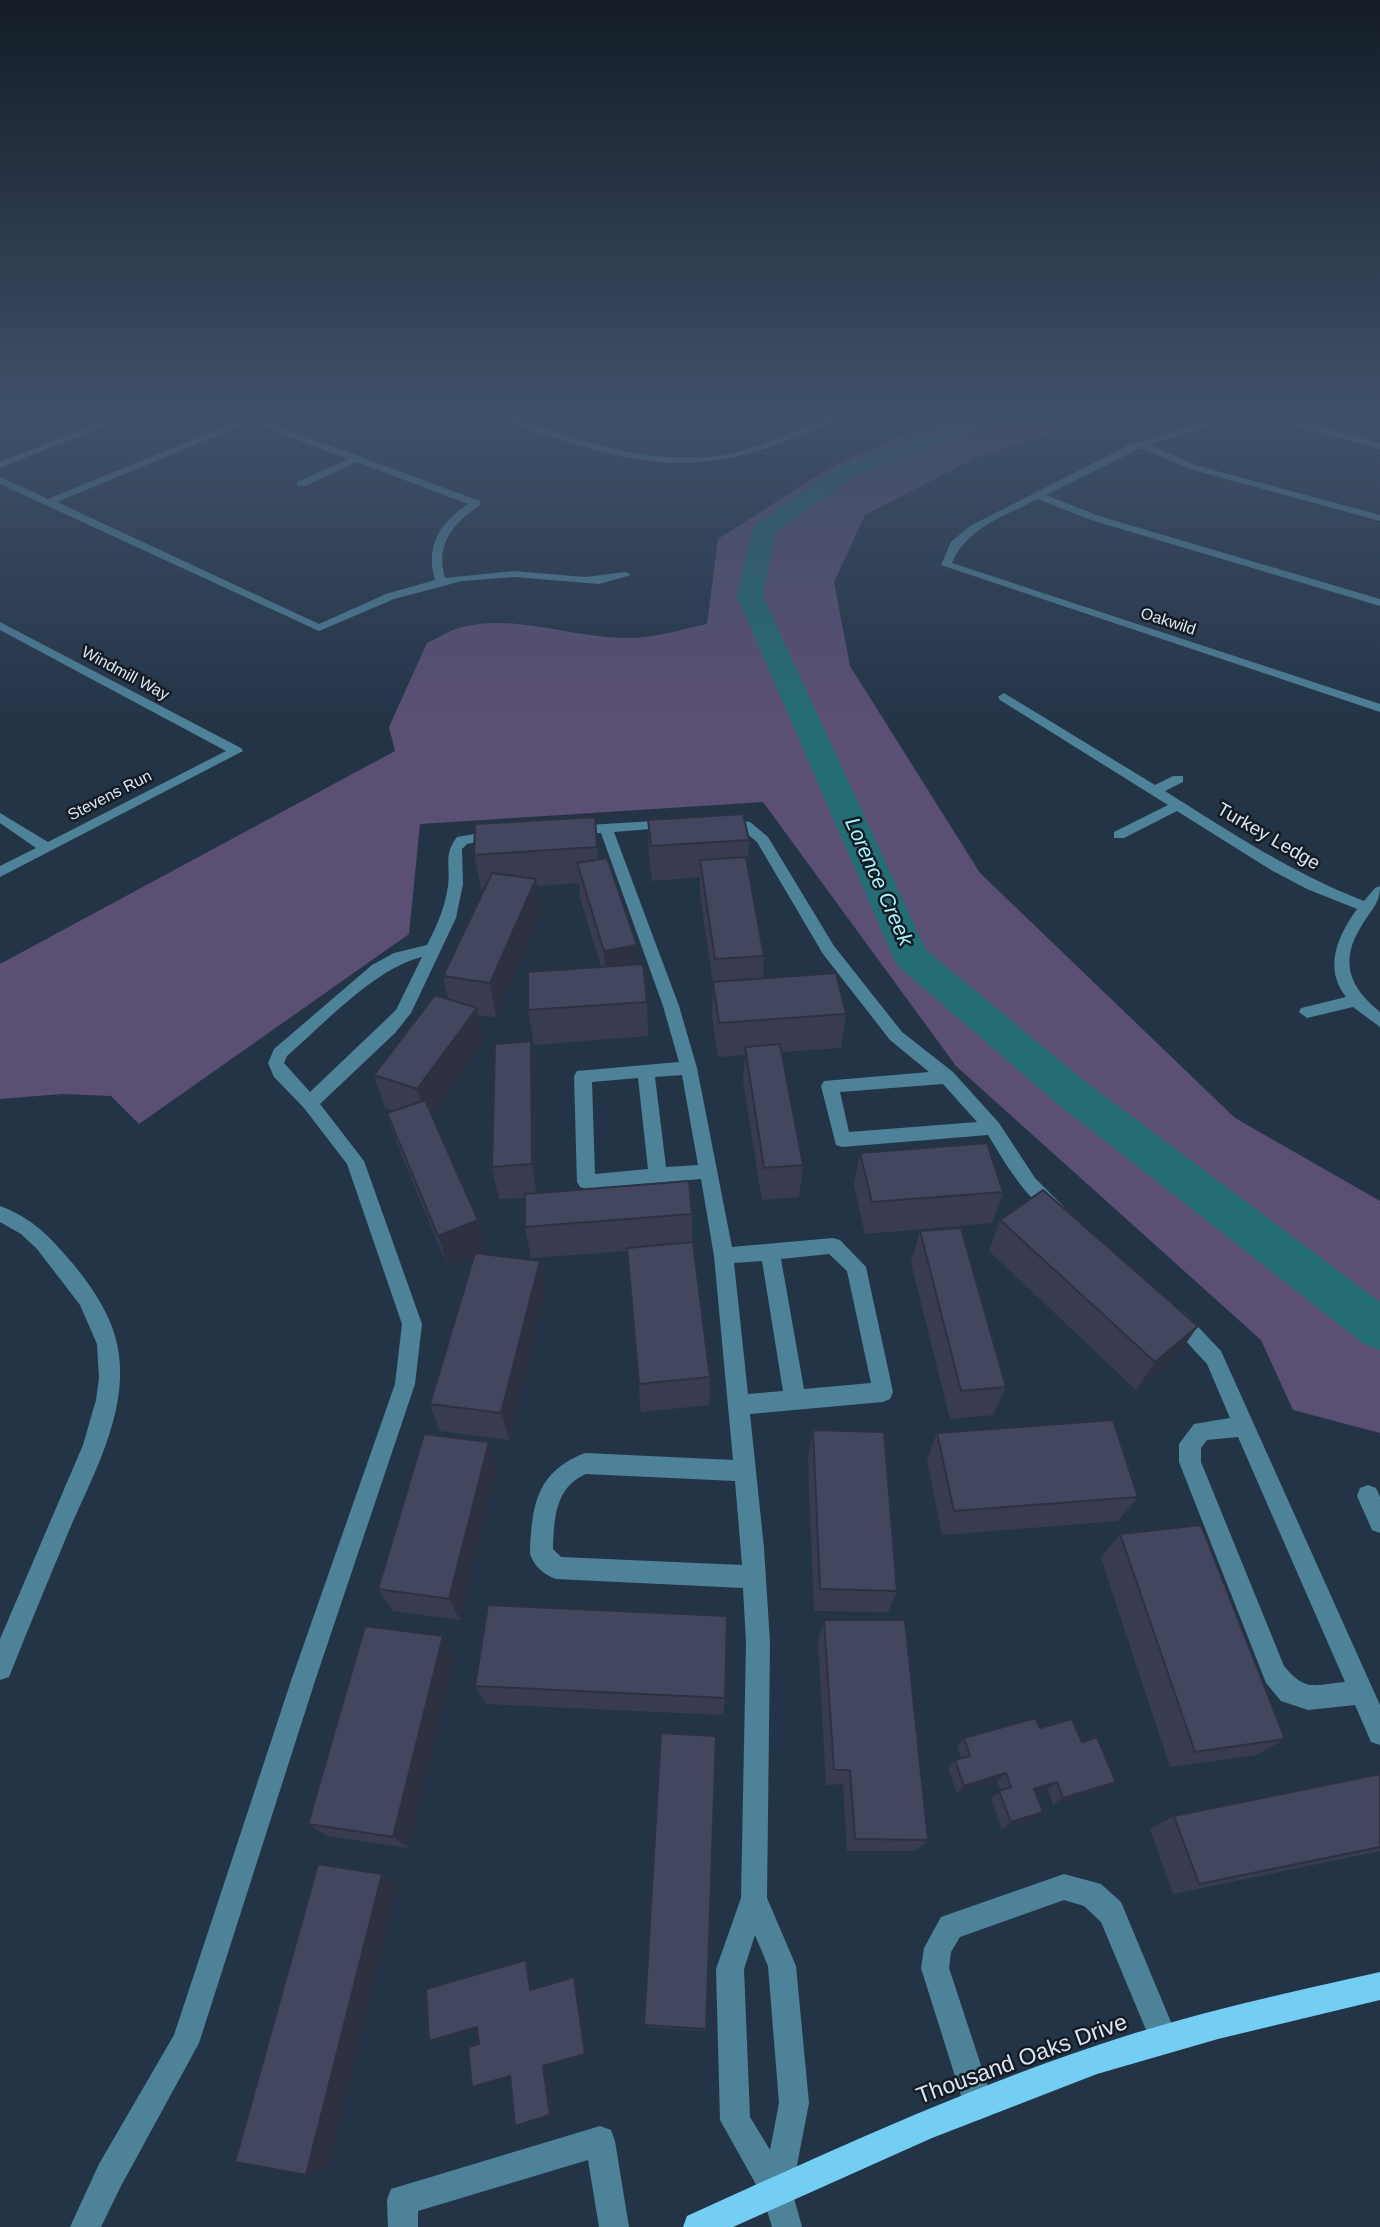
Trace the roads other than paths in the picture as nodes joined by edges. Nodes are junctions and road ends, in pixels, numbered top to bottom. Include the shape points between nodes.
1 (83, 518) edge
2 (457, 518) edge
3 (996, 518) edge
4 (1095, 518) edge
5 (626, 575) dead end
6 (441, 581) junction
7 (1380, 603) edge
8 (0, 625) edge
9 (1004, 697) dead end
10 (1380, 708) edge
11 (236, 751) joint
12 (1178, 779) dead end
13 (1155, 792) junction
14 (1177, 806) junction
15 (0, 817) edge
16 (606, 828) junction
17 (554, 831) edge
18 (515, 833) edge
19 (1119, 835) dead end
20 (47, 848) junction
21 (0, 872) edge
22 (1380, 891) edge
23 (1366, 907) junction
24 (434, 949) junction
25 (1355, 1001) junction
26 (1307, 1012) dead end
27 (1380, 1021) edge
28 (689, 1068) junction
29 (646, 1071) junction
30 (947, 1077) junction
31 (310, 1103) junction
32 (993, 1128) junction
33 (709, 1171) junction
34 (658, 1175) junction
35 (0, 1214) edge
36 (1068, 1219) edge
37 (770, 1252) junction
38 (724, 1255) junction
39 (1158, 1301) edge
40 (795, 1400) junction
41 (740, 1405) junction
42 (1244, 1426) junction
43 (746, 1471) junction
44 (1368, 1496) dead end
45 (1380, 1522) edge
46 (754, 1577) junction
47 (0, 1668) edge
48 (1362, 1692) junction
49 (1380, 1733) edge
50 (754, 1898) junction
51 (1380, 1986) edge
52 (1164, 2039) junction
53 (979, 2105) junction
54 (777, 2191) junction
55 (85, 2227) edge
56 (403, 2227) edge
57 (614, 2227) edge
58 (698, 2227) edge
59 (787, 2227) edge

1 - 6 street via 319,628 382,597
2 - 6 street via 439,540 434,555
3 - 10 street, Oakwild via 964,534 946,565
4 - 7 street
5 - 6 street via 599,580 494,575
8 - 11 street, Windmill Way
9 - 13 street, Turkey Ledge
11 - 20 street, Stevens Run
12 - 13 street
13 - 14 street, Turkey Ledge
14 - 19 street
14 - 23 street, Turkey Ledge via 1276,867
15 - 20 street
16 - 17 street
16 - 28 street
16 - 30 street via 731,820 753,828 828,950 896,1036
18 - 24 street via 475,836 462,840 455,849 456,884
20 - 21 street, Stevens Run
22 - 23 street
23 - 25 street via 1343,943 1340,967
24 - 31 street via 403,1013
24 - 31 street via 400,957 378,969 280,1053 276,1063 281,1072
25 - 26 street
25 - 27 street
28 - 29 street
28 - 33 street
29 - 34 street
29 - 34 street via 583,1076 586,1182
30 - 32 street
30 - 32 street via 830,1086 842,1140
31 - 55 street via 355,1161 380,1229 412,1324 405,1384 185,2043
32 - 36 street via 1029,1183
33 - 34 street
33 - 38 street
35 - 47 street via 12,1217 43,1243 90,1299 104,1333 109,1374 91,1452
37 - 38 street
37 - 40 street
37 - 40 street via 833,1246 856,1268 883,1392
38 - 41 street
39 - 42 street via 1214,1357
40 - 41 street
41 - 43 street
42 - 48 street
42 - 48 street via 1202,1431 1190,1444 1190,1462 1275,1674 1290,1692 1308,1698
43 - 46 street
43 - 46 street via 585,1464 566,1469 550,1492 541,1554 556,1568
44 - 45 street
46 - 50 street via 758,1643
48 - 49 street
50 - 54 street via 782,1966 794,2103
50 - 54 street via 730,1969 735,2119
51 - 52 main road, Thousand Oaks Drive
52 - 53 main road, Thousand Oaks Drive
52 - 53 street via 1111,1912 1091,1894 1065,1887 951,1927 938,1948 935,1968
53 - 54 main road, Thousand Oaks Drive
54 - 58 main road, Thousand Oaks Drive
54 - 59 street
56 - 57 street via 402,2200 600,2141

